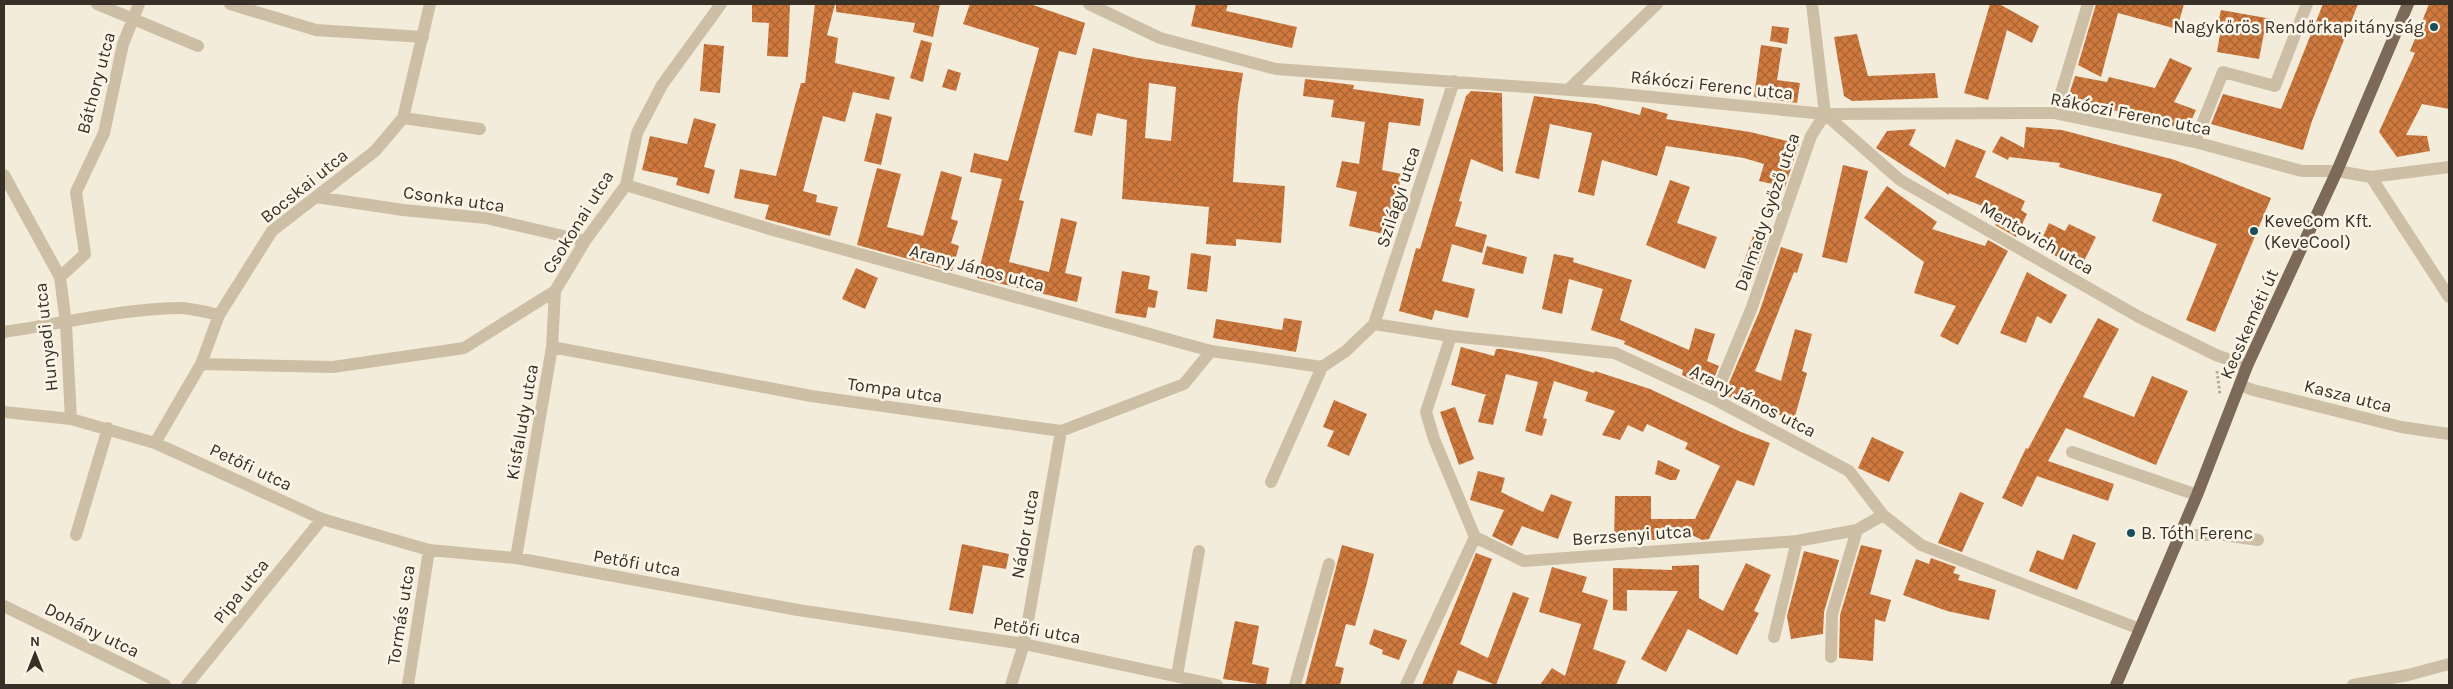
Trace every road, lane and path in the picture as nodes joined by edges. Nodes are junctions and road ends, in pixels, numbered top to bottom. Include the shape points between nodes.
1 (97, 4) edge
2 (139, 4) edge
3 (230, 4) edge
4 (430, 4) edge
5 (720, 4) edge
6 (1089, 4) edge
7 (1657, 4) edge
8 (1812, 4) edge
9 (2088, 4) edge
10 (2307, 4) edge
11 (2408, 4) edge
12 (132, 20) junction
13 (423, 37) junction
14 (198, 46) dead end
15 (1454, 81) junction
16 (1568, 90) junction
17 (2055, 113) junction
18 (1826, 114) junction
19 (403, 118) junction
20 (480, 129) dead end
21 (2195, 142) junction
22 (2449, 167) edge
23 (2337, 171) junction
24 (4, 175) edge
25 (2371, 177) junction
26 (626, 185) junction
27 (316, 197) junction
28 (585, 242) junction
29 (60, 277) junction
30 (555, 291) junction
31 (2449, 297) edge
32 (219, 315) junction
33 (66, 324) junction
34 (1374, 324) junction
35 (4, 332) edge
36 (1451, 336) junction
37 (552, 347) junction
38 (1211, 351) junction
39 (201, 364) junction
40 (2247, 366) junction
41 (1322, 367) junction
42 (2240, 385) junction
43 (1714, 399) junction
44 (4, 412) edge
45 (71, 419) junction
46 (108, 428) junction
47 (1061, 430) junction
48 (2449, 434) edge
49 (155, 443) junction
50 (2072, 452) dead end
51 (1271, 482) dead end
52 (2197, 495) junction
53 (1883, 515) junction
54 (322, 519) junction
55 (1856, 530) junction
56 (2179, 534) junction
57 (76, 535) dead end
58 (1475, 537) junction
59 (2258, 540) dead end
60 (1797, 541) junction
61 (429, 550) junction
62 (1199, 551) dead end
63 (516, 558) junction
64 (1329, 564) dead end
65 (4, 606) edge
66 (2140, 629) junction
67 (1774, 637) dead end
68 (1024, 644) junction
69 (1831, 657) dead end
70 (2449, 664) edge
71 (1177, 675) junction
72 (165, 685) edge
73 (187, 685) edge
74 (408, 685) edge
75 (1011, 685) edge
76 (1217, 685) edge
77 (1295, 685) edge
78 (1406, 685) edge
79 (2116, 685) edge
80 (2353, 685) edge

1 - 12 street
2 - 12 street, Báthory utca
3 - 13 street via 316,30
4 - 13 street, Bocskai utca
5 - 26 street, Csokonai utca via 662,84 637,133
6 - 15 street, Rákóczi Ferenc utca via 1160,38 1276,69
7 - 16 street
8 - 18 street
9 - 17 street
10 - 21 street via 2275,86 2223,72
11 - 23 main road, Kecskeméti út
12 - 14 street
12 - 29 street, Báthory utca via 123,44 104,133 76,192 85,254
13 - 19 street, Bocskai utca
15 - 16 street, Rákóczi Ferenc utca
15 - 34 street, Szilágyi utca
16 - 18 street, Rákóczi Ferenc utca
17 - 18 street, Rákóczi Ferenc utca
17 - 21 street, Rákóczi Ferenc utca
18 - 40 street, Mentovich utca via 1900,180 2139,317 2216,355
18 - 43 street, Dalmady Győző utca via 1811,136 1752,307
19 - 20 street
19 - 27 street, Bocskai utca via 375,151
21 - 23 street, Rákóczi Ferenc utca via 2302,171
22 - 25 street, Rákóczi Ferenc utca
23 - 25 street, Rákóczi Ferenc utca
23 - 40 main road, Kecskeméti út
24 - 29 street, Hunyadi utca
25 - 31 street
26 - 28 street, Csokonai utca
26 - 38 street, Arany János utca via 773,230
27 - 28 street, Csonka utca via 486,218
27 - 32 street, Bocskai utca via 272,231
28 - 30 street, Csokonai utca
29 - 33 street, Hunyadi utca
30 - 37 street, Kisfaludy utca
30 - 39 street, Csokonai utca via 464,348 333,368
32 - 33 street via 180,308 115,313
32 - 39 street, Bocskai utca
33 - 35 street
33 - 45 street, Hunyadi utca
34 - 36 street, Arany János utca
34 - 41 street via 1346,351
36 - 43 street, Arany János utca via 1615,353
36 - 58 street via 1426,412
37 - 47 street, Tompa utca via 811,396
37 - 63 street, Kisfaludy utca
38 - 41 street, Arany János utca
38 - 47 street, Tompa utca via 1184,384
39 - 49 street, Bocskai utca
40 - 42 main road, Kecskeméti út
41 - 51 street
42 - 48 street, Kasza utca via 2401,427
42 - 52 main road, Kecskeméti út
43 - 53 street, Arany János utca via 1849,471
44 - 45 street, Petőfi utca
45 - 46 street, Petőfi utca
46 - 49 street, Petőfi utca
46 - 57 street
47 - 68 street, Nádor utca
49 - 54 street, Petőfi utca
50 - 52 street
52 - 56 main road, Kecskeméti út
53 - 55 street, Berzsenyi utca
53 - 66 street, Arany János utca via 1921,545
54 - 61 street, Petőfi utca
54 - 73 street, Pipa utca
55 - 60 street, Berzsenyi utca
55 - 69 street via 1832,614
56 - 59 street
56 - 66 main road, Kecskeméti út
58 - 60 street, Berzsenyi utca via 1524,561
58 - 78 street
60 - 67 street
61 - 63 street, Petőfi utca
61 - 74 street, Tormás utca
62 - 71 street
63 - 68 street, Petőfi utca via 798,610
64 - 77 street
65 - 72 street, Dohány utca
66 - 79 main road, Kecskeméti út
68 - 71 street, Petőfi utca
68 - 75 street, Nádor utca
70 - 80 street
71 - 76 street, Petőfi utca

